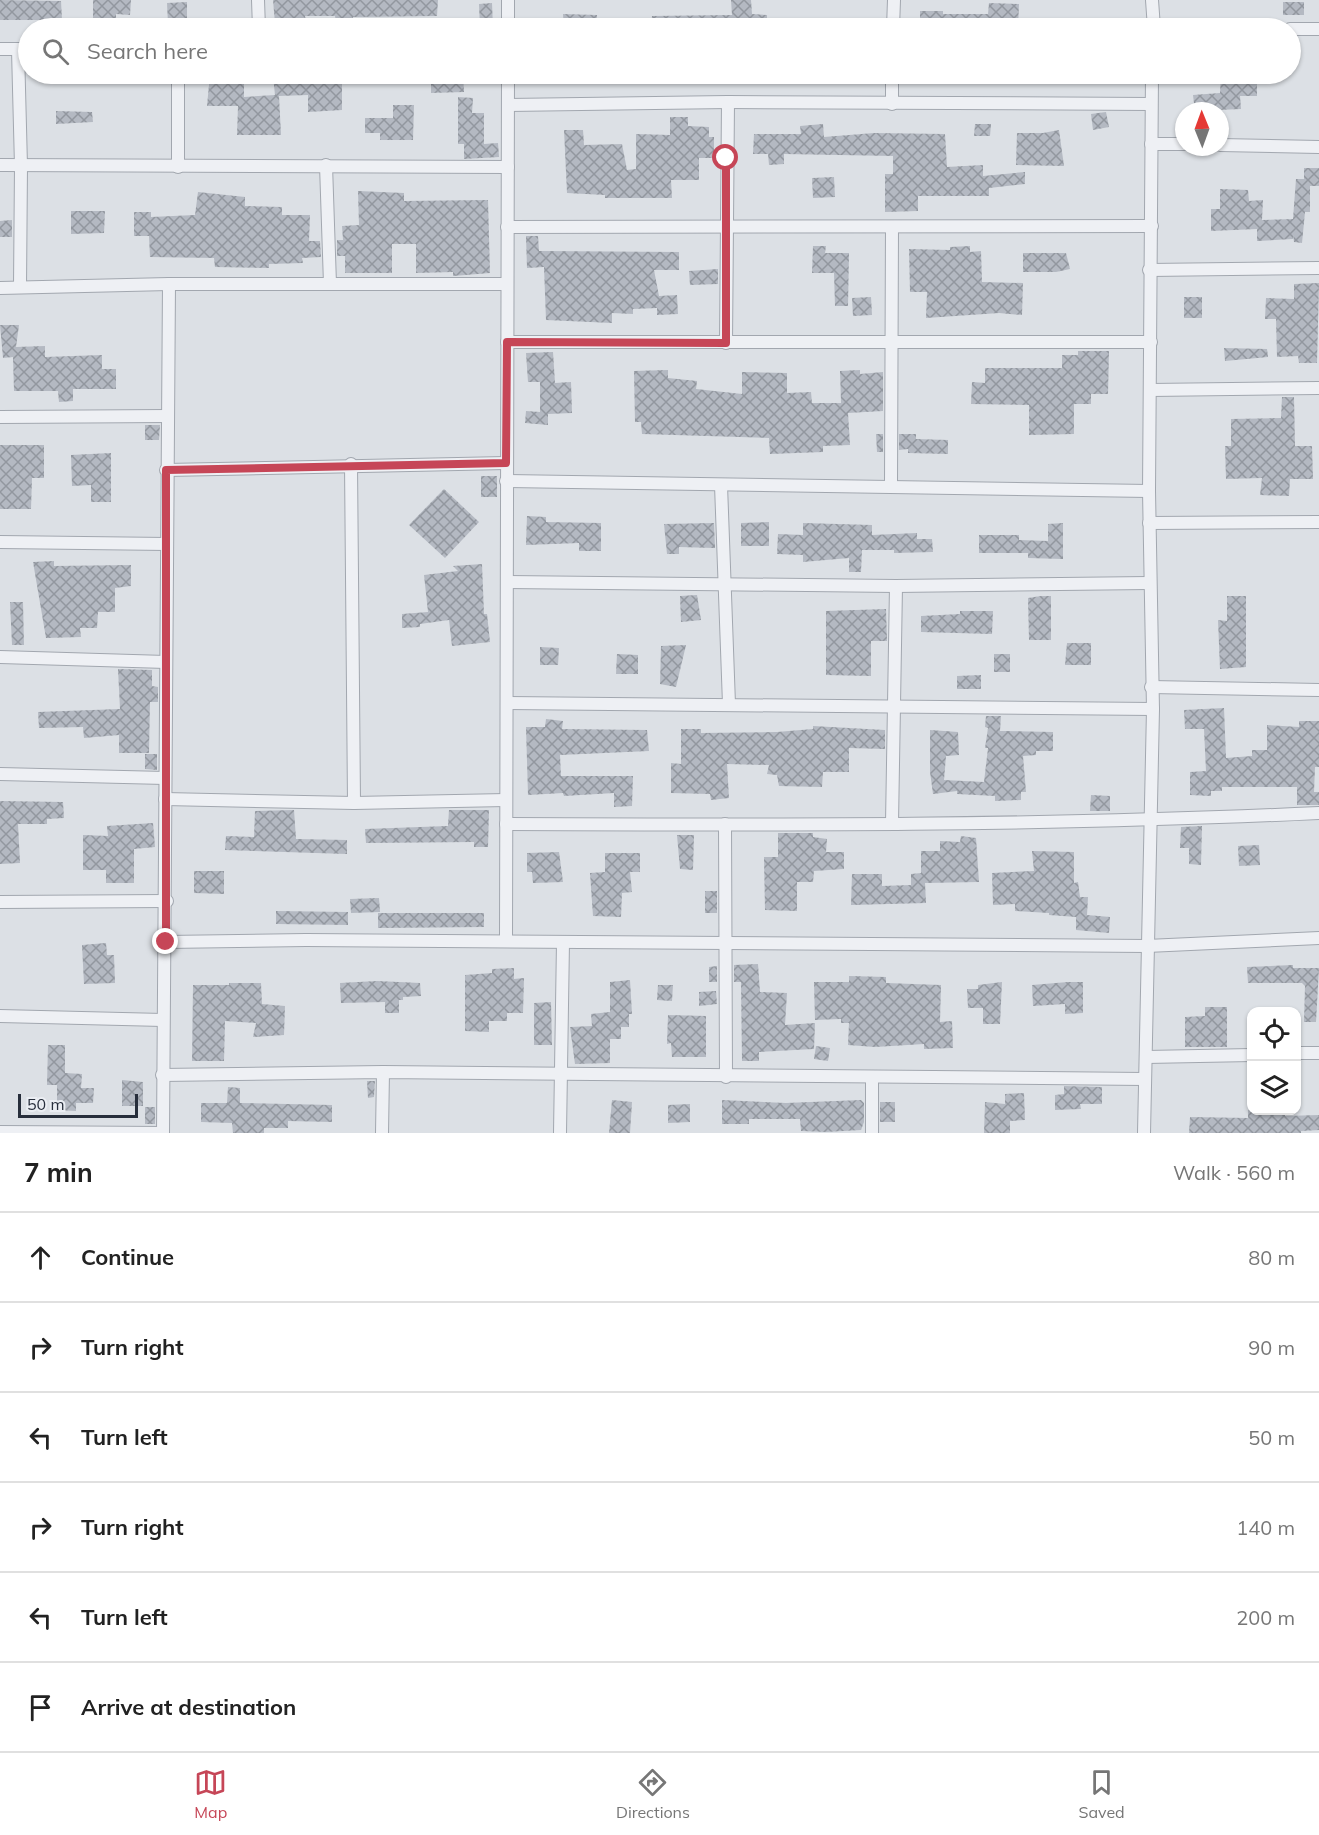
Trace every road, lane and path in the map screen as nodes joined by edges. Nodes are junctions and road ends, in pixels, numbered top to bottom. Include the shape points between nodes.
1 (258, 0) edge
2 (508, 0) edge
3 (894, 0) edge
4 (1152, 0) edge
5 (259, 18) edge
6 (508, 18) edge
7 (893, 18) edge
8 (1153, 18) edge
9 (1301, 29) edge
10 (1319, 29) edge
11 (0, 49) edge
12 (18, 49) edge
13 (22, 84) edge
14 (178, 84) edge
15 (508, 84) edge
16 (892, 84) edge
17 (1152, 84) edge
18 (728, 102) junction
19 (892, 104) junction
20 (1151, 104) junction
21 (508, 105) junction
22 (1151, 144) junction
23 (1175, 144) edge
24 (1229, 145) edge
25 (1319, 147) edge
26 (0, 165) edge
27 (326, 165) junction
28 (21, 166) junction
29 (178, 167) junction
30 (508, 167) junction
31 (892, 226) junction
32 (1152, 226) junction
33 (507, 227) junction
34 (728, 228) junction
35 (1319, 268) edge
36 (1149, 270) junction
37 (169, 284) junction
38 (330, 284) junction
39 (507, 284) junction
40 (20, 287) junction
41 (0, 288) edge
42 (507, 342) junction
43 (1151, 342) junction
44 (726, 343) junction
45 (893, 344) junction
46 (1319, 388) edge
47 (1150, 390) junction
48 (168, 416) junction
49 (0, 417) edge
50 (506, 463) junction
51 (351, 464) junction
52 (166, 470) junction
53 (506, 481) junction
54 (721, 485) junction
55 (891, 486) junction
56 (1149, 491) junction
57 (1319, 522) edge
58 (1149, 523) junction
59 (0, 542) edge
60 (166, 544) junction
61 (507, 582) junction
62 (1149, 583) junction
63 (723, 585) junction
64 (896, 586) junction
65 (0, 657) edge
66 (166, 662) junction
67 (1151, 687) junction
68 (1319, 690) edge
69 (507, 703) junction
70 (729, 704) junction
71 (892, 707) junction
72 (1153, 709) junction
73 (0, 774) edge
74 (165, 778) junction
75 (165, 799) junction
76 (506, 800) junction
77 (354, 803) junction
78 (1319, 813) edge
79 (1150, 821) junction
80 (892, 823) junction
81 (506, 824) junction
82 (725, 824) junction
83 (167, 901) junction
84 (0, 902) edge
85 (1319, 938) edge
86 (506, 941) junction
87 (166, 942) junction
88 (563, 942) junction
89 (728, 943) junction
90 (1147, 946) junction
91 (0, 1016) edge
92 (162, 1020) junction
93 (1301, 1053) edge
94 (1319, 1053) edge
95 (1247, 1055) edge
96 (1146, 1058) junction
97 (383, 1072) junction
98 (162, 1075) junction
99 (561, 1075) junction
100 (726, 1077) junction
101 (872, 1077) junction
102 (1145, 1079) junction
103 (0, 1132) edge
104 (163, 1133) edge
105 (382, 1133) edge
106 (560, 1133) edge
107 (872, 1133) edge
108 (1144, 1133) edge

1 - 5 street
2 - 6 street
3 - 7 street
4 - 8 street
9 - 10 street
11 - 12 street
13 - 28 street
14 - 29 street
15 - 21 street
16 - 19 street
17 - 20 street
18 - 19 street
18 - 21 street
18 - 34 street
19 - 20 street
20 - 22 street
21 - 30 street
22 - 23 street
22 - 32 street
24 - 25 street
26 - 28 street
27 - 29 street
27 - 30 street
27 - 38 street
28 - 29 street
28 - 40 street
30 - 33 street
31 - 32 street
31 - 34 street
31 - 45 street
32 - 36 street
33 - 34 street
33 - 39 street
34 - 44 street
35 - 36 street
36 - 43 street
37 - 38 street
37 - 40 street
37 - 48 street
38 - 39 street
39 - 42 street
40 - 41 street
42 - 44 street
42 - 50 street
43 - 45 street
43 - 47 street
44 - 45 street
45 - 55 street
46 - 47 street
47 - 56 street
48 - 49 street
48 - 52 street
50 - 51 street
50 - 53 street
51 - 52 street
51 - 77 street
52 - 60 street
53 - 54 street
53 - 61 street
54 - 55 street
54 - 63 street
55 - 56 street
56 - 58 street
57 - 58 street
58 - 62 street
59 - 60 street
60 - 66 street
61 - 63 street
61 - 69 street
62 - 64 street
62 - 67 street
63 - 64 street
63 - 70 street
64 - 71 street
65 - 66 street
66 - 74 street
67 - 68 street
67 - 72 street
69 - 70 street
69 - 76 street
70 - 71 street
71 - 72 street
71 - 80 street
72 - 79 street
73 - 74 street
74 - 75 street
75 - 77 street
75 - 83 street
76 - 77 street
76 - 81 street
78 - 79 street
79 - 80 street
79 - 90 street
80 - 82 street
81 - 82 street
81 - 86 street
82 - 89 street
83 - 84 street
83 - 87 street
85 - 90 street
86 - 87 street
86 - 88 street
87 - 92 street
88 - 89 street
88 - 99 street
89 - 90 street
89 - 100 street
90 - 96 street
91 - 92 street
92 - 98 street
93 - 94 street
95 - 96 street
96 - 102 street
97 - 98 street
97 - 99 street
97 - 105 street
98 - 104 street
99 - 100 street
99 - 106 street
100 - 101 street
101 - 102 street
101 - 107 street
102 - 108 street
103 - 104 street

